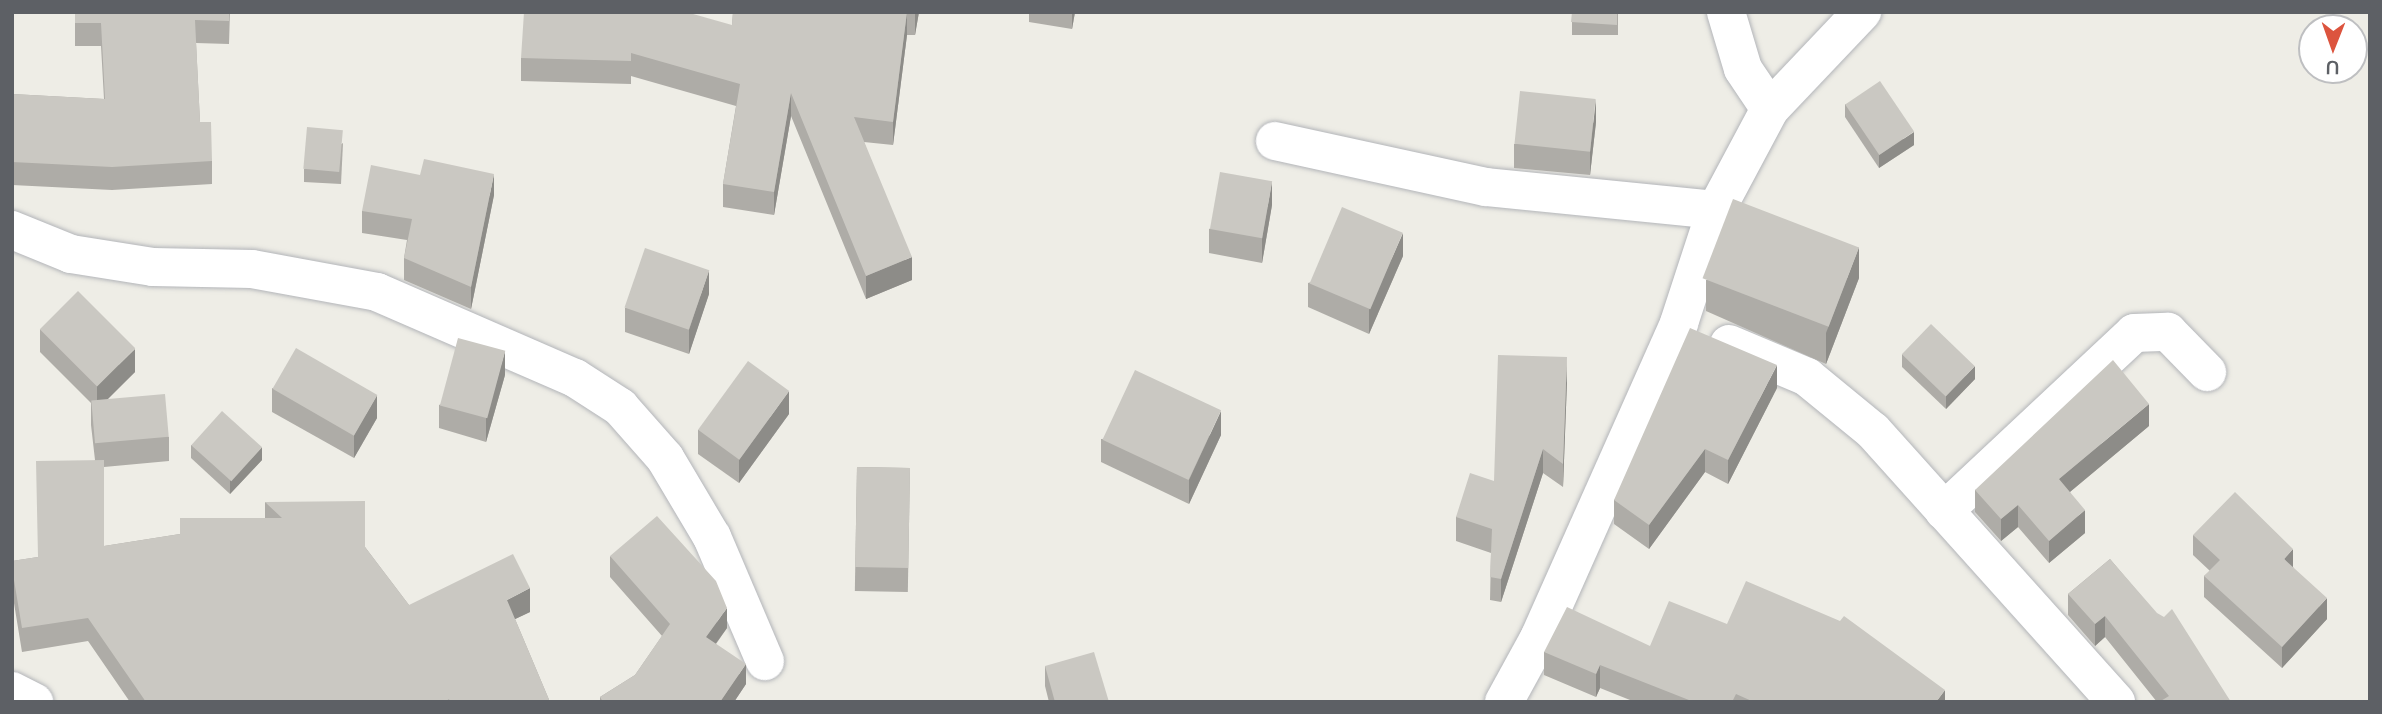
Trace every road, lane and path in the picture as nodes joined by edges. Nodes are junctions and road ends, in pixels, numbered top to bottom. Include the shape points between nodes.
1 (1726, 12) edge
2 (1862, 12) edge
3 (1770, 109) junction
4 (1275, 141) dead end
5 (1716, 209) junction
6 (12, 230) edge
7 (1679, 323) junction
8 (2207, 372) dead end
9 (1944, 511) junction
10 (765, 661) dead end
11 (1504, 702) edge
12 (2116, 702) edge

1 - 3 street via 1743,69
2 - 3 street
3 - 5 street
4 - 5 street via 1486,187
5 - 7 street
6 - 10 street via 71,254 153,267 252,269 377,292 575,379 620,407 665,458 712,537
7 - 9 street via 1807,377 1873,431
7 - 11 street via 1545,626
8 - 9 street via 2168,332 2134,332
9 - 12 street

